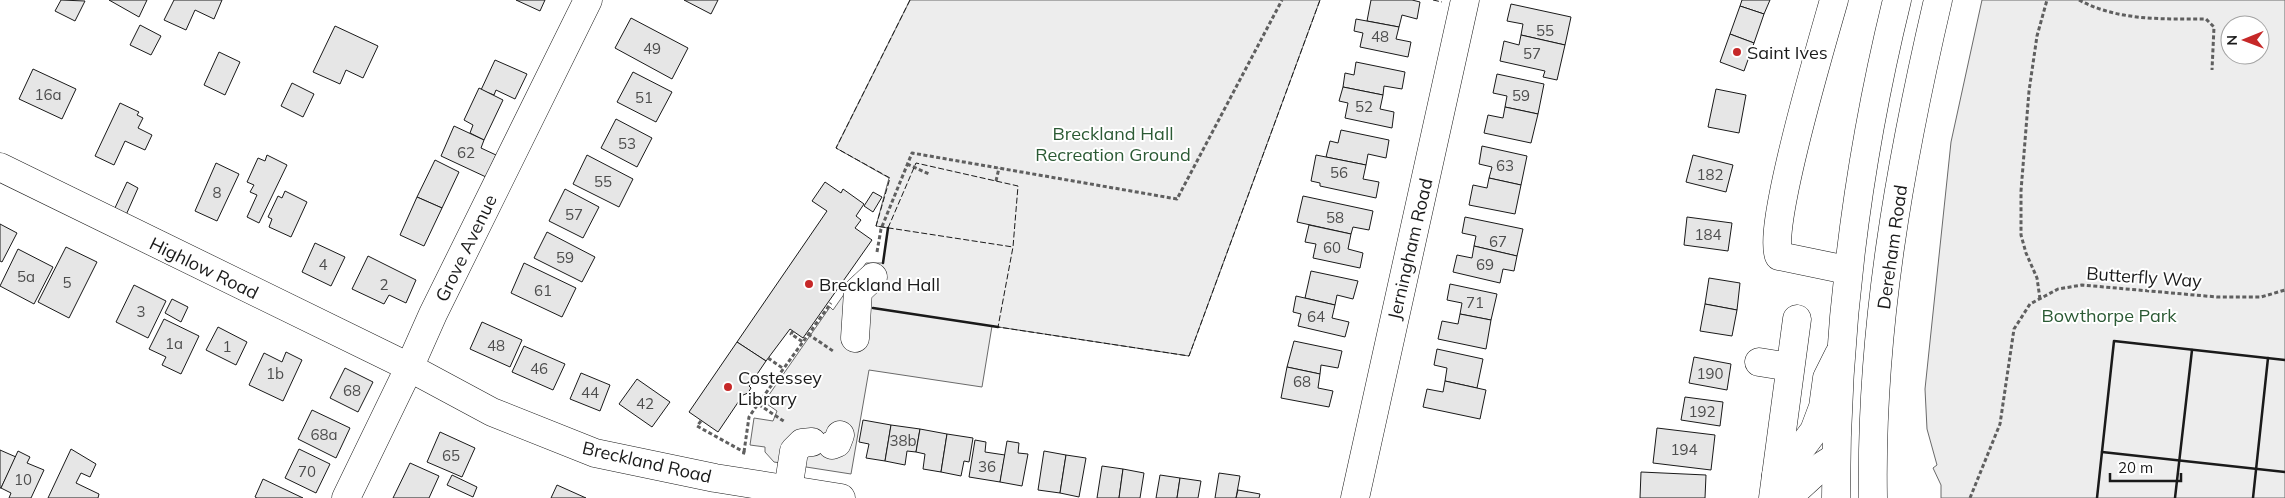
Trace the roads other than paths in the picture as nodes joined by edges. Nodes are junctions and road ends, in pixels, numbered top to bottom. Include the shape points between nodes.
1 (588, 0) edge
2 (1465, 0) edge
3 (1834, 0) edge
4 (1897, 0) edge
5 (1938, 0) edge
6 (0, 168) edge
7 (1847, 270) junction
8 (873, 277) road end
9 (1797, 319) dead end
10 (1882, 325) junction
11 (844, 344) road end
12 (1841, 350) junction
13 (1759, 362) dead end
14 (1790, 367) junction
15 (410, 368) junction
16 (828, 441) dead end
17 (781, 450) dead end
18 (1836, 457) junction
19 (778, 491) edge
20 (1779, 491) edge
21 (346, 498) edge
22 (841, 498) edge
23 (1355, 498) edge
24 (1836, 498) edge
25 (1873, 498) edge

1 - 15 main road, Grove Avenue via 433,314
2 - 23 main road, Jerningham Road
3 - 7 main road via 1776,227 1776,251 1779,256
4 - 7 main road via 1884,52
5 - 10 main road, Dereham Road via 1904,162
6 - 15 main road, Highlow Road
7 - 12 main road
8 - 11 main road via 858,291
9 - 14 main road
10 - 18 main road via 1867,340 1861,355 1857,372 1854,443 1850,450
10 - 25 main road, Dereham Road via 1876,389
12 - 18 main road
12 - 20 main road via 1827,378 1823,406 1814,431 1796,454
13 - 14 main road
14 - 20 main road
15 - 19 main road, Breckland Road via 492,412 595,453
15 - 21 main road, Grove Avenue
16 - 19 main road via 802,443 794,451
17 - 19 main road
18 - 20 main road
18 - 24 main road
19 - 22 main road, Breckland Road

